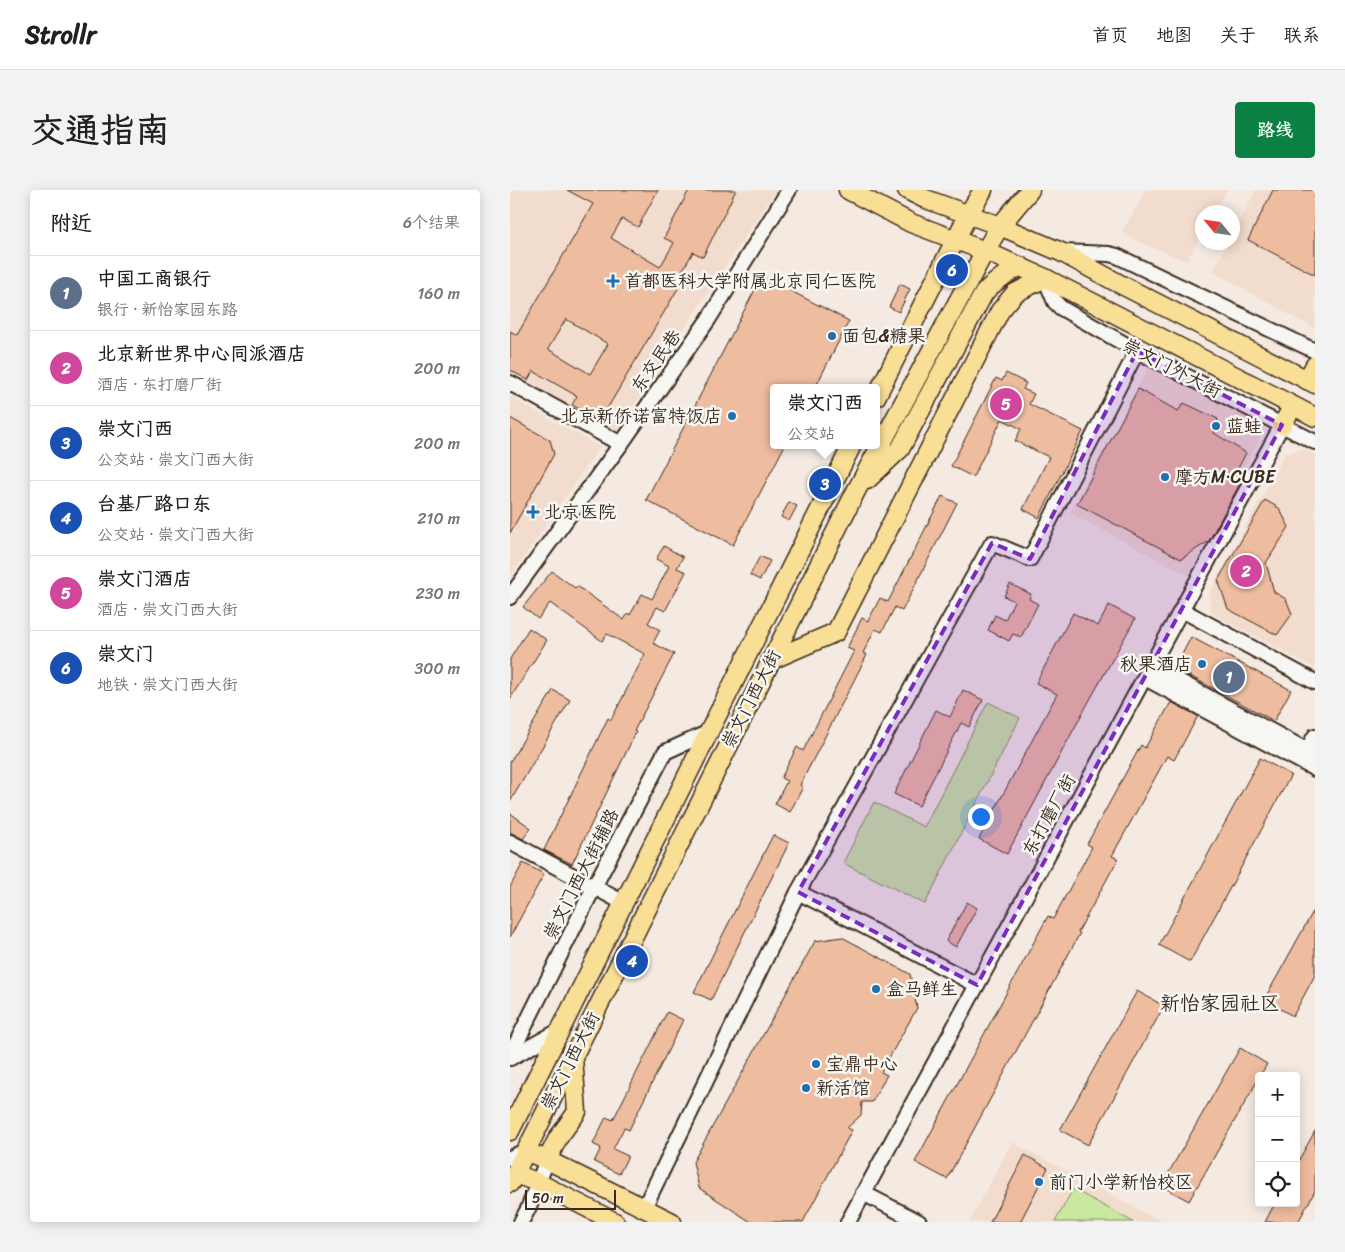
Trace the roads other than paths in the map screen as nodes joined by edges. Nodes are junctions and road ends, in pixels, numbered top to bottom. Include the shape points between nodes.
1 (789, 190) edge
2 (848, 190) edge
3 (907, 190) edge
4 (970, 190) edge
5 (983, 190) edge
6 (1030, 190) edge
7 (968, 215) junction
8 (1000, 226) junction
9 (955, 239) junction
10 (985, 251) junction
11 (1061, 252) junction
12 (1020, 266) junction
13 (1045, 278) junction
14 (1137, 351) junction
15 (1315, 351) edge
16 (1312, 376) edge
17 (510, 383) edge
18 (880, 389) edge
19 (1293, 406) junction
20 (1315, 417) edge
21 (1282, 425) junction
22 (1315, 442) edge
23 (621, 444) junction
24 (880, 446) edge
25 (850, 449) edge
26 (879, 449) edge
27 (856, 491) junction
28 (510, 597) edge
29 (1182, 610) junction
30 (771, 660) junction
31 (1148, 672) junction
32 (1315, 682) edge
33 (708, 732) junction
34 (1315, 736) edge
35 (1307, 756) edge
36 (1315, 769) edge
37 (510, 842) edge
38 (594, 887) junction
39 (798, 892) junction
40 (624, 902) junction
41 (977, 985) junction
42 (559, 1031) junction
43 (573, 1056) junction
44 (510, 1057) edge
45 (510, 1130) edge
46 (546, 1160) junction
47 (514, 1167) edge
48 (537, 1182) junction
49 (863, 1193) junction
50 (644, 1208) junction
51 (521, 1222) edge
52 (615, 1222) edge
53 (672, 1222) edge
54 (848, 1222) edge
55 (919, 1222) edge

1 - 23 street, 东交民巷 via 708,320
2 - 9 main road, 崇文门外大街 via 911,223
3 - 7 main road
4 - 7 main road
5 - 7 main road
6 - 8 main road, 崇文门西大街
7 - 8 main road
7 - 9 main road
8 - 10 main road, 崇文门西大街
8 - 11 main road
9 - 10 main road, 崇文门外大街
9 - 18 main road
10 - 12 main road, 崇文门外大街
10 - 24 main road, 崇文门西大街
11 - 15 street via 1117,256
11 - 16 main road via 1116,282
12 - 13 main road, 崇文门外大街
12 - 27 main road via 984,293 900,449
13 - 14 street, 崇文门外大街 via 1061,308
13 - 19 main road, 崇文门外大街
13 - 30 main road via 1014,293 1000,311 836,632
14 - 21 street, 崇文门外大街
14 - 39 street via 1030,560 992,543
17 - 23 street
19 - 20 main road, 崇文门外大街
19 - 21 main road
21 - 22 street, 崇文门外大街
21 - 29 street, 东打磨厂街
23 - 28 street, 东交民巷
25 - 33 main road, 崇文门西大街
26 - 27 main road, 崇文门西大街
27 - 30 main road, 崇文门西大街
29 - 31 street, 东打磨厂街
29 - 32 street
30 - 43 main road, 崇文门西大街
31 - 35 street
31 - 41 street, 东打磨厂街
33 - 38 street, 崇文门西大街辅路 via 665,752
33 - 40 main road, 崇文门西大街
34 - 35 street
35 - 36 street
37 - 38 street
38 - 40 street
38 - 44 street, 崇文门西大街辅路
39 - 41 street
39 - 50 street
40 - 42 main road, 崇文门西大街
41 - 49 street, 东打磨厂街
42 - 44 street
42 - 45 main road, 崇文门西大街
43 - 46 main road via 578,1112
43 - 47 main road, 崇文门西大街
46 - 47 main road
46 - 48 street
46 - 50 main road
47 - 48 main road
48 - 51 street
48 - 52 main road
49 - 54 street, 东打磨厂街
49 - 55 street
50 - 53 main road

